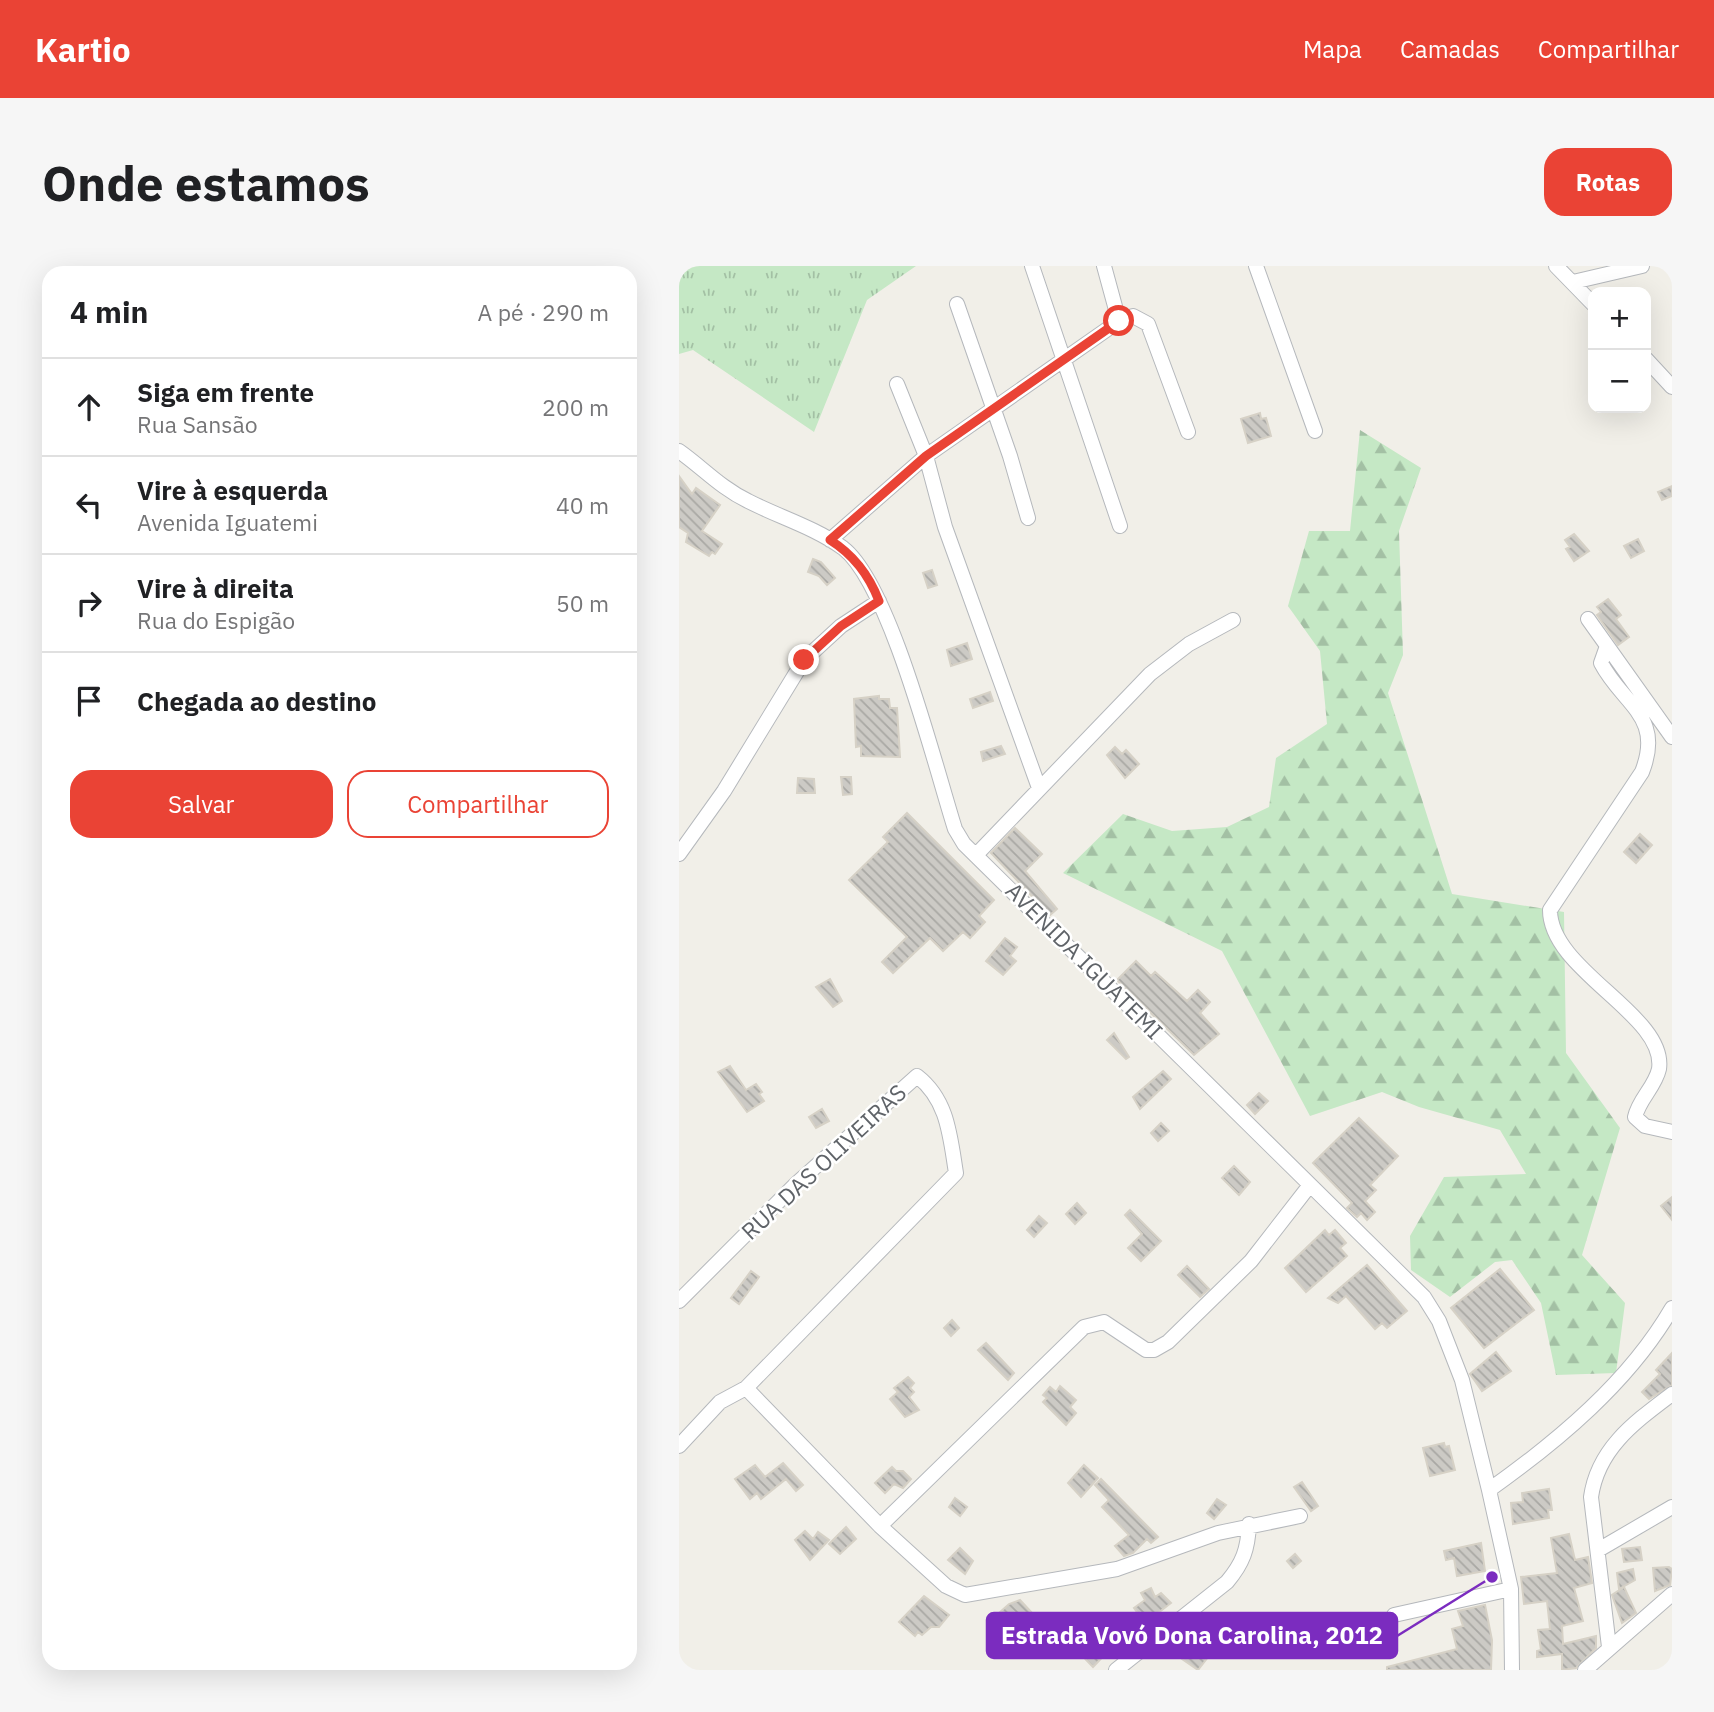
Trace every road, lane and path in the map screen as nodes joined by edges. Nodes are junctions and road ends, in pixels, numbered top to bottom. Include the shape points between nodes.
1 (1032, 266) edge
2 (1104, 266) edge
3 (1256, 266) edge
4 (1556, 266) edge
5 (1642, 266) edge
6 (1573, 282) junction
7 (1588, 298) edge
8 (957, 304) dead end
9 (1119, 321) junction
10 (1064, 361) junction
11 (1651, 364) edge
12 (897, 384) dead end
13 (1672, 387) edge
14 (994, 410) junction
15 (1315, 431) dead end
16 (1188, 432) dead end
17 (679, 451) edge
18 (926, 456) junction
19 (1028, 518) dead end
20 (1120, 526) dead end
21 (830, 540) junction
22 (879, 601) junction
23 (1588, 619) dead end
24 (1233, 620) dead end
25 (1607, 646) junction
26 (1672, 737) edge
27 (1039, 788) junction
28 (679, 854) edge
29 (976, 855) junction
30 (1672, 1132) edge
31 (1310, 1185) junction
32 (679, 1301) edge
33 (1672, 1308) edge
34 (746, 1388) junction
35 (1672, 1395) edge
36 (679, 1446) edge
37 (1489, 1490) junction
38 (1672, 1507) edge
39 (1300, 1516) dead end
40 (1249, 1524) junction
41 (880, 1526) junction
42 (1599, 1549) junction
43 (1511, 1589) junction
44 (1672, 1594) edge
45 (1394, 1615) dead end
46 (1609, 1647) junction
47 (1116, 1670) edge
48 (1512, 1670) edge
49 (1585, 1670) edge

1 - 10 street
2 - 9 street
3 - 15 street
4 - 6 street
5 - 6 street
6 - 7 street
8 - 14 street
9 - 10 street
9 - 16 street via 1133,316 1148,324
10 - 14 street
10 - 20 street
11 - 13 street
12 - 18 street
14 - 18 street
14 - 19 street
17 - 21 street, AVENIDA IGUATEMI via 714,482
18 - 21 street
18 - 27 street via 946,527
21 - 22 street, AVENIDA IGUATEMI via 857,563
22 - 28 street via 841,626 804,660 724,791
22 - 29 street, AVENIDA IGUATEMI via 955,829
23 - 25 street
24 - 27 street via 1189,644 1150,674
25 - 26 street
25 - 30 street via 1601,663 1644,718 1648,754 1642,772 1550,910 1550,925 1559,942 1637,1020 1657,1049 1659,1069 1635,1117 1645,1126
27 - 29 street
29 - 31 street, AVENIDA IGUATEMI
31 - 37 street, AVENIDA IGUATEMI via 1424,1297 1439,1321 1462,1381
31 - 41 street via 1251,1261 1168,1342 1146,1350 1104,1322 1084,1327
32 - 34 street, RUA DAS OLIVEIRAS via 796,1184 917,1076 933,1088 947,1116 955,1173
33 - 37 street via 1629,1368 1599,1400
34 - 36 street via 720,1402
34 - 41 street
35 - 42 street via 1640,1418 1601,1462 1591,1497
37 - 43 street, AVENIDA IGUATEMI
38 - 42 street
39 - 40 street
40 - 41 street via 1117,1569 965,1595 946,1586
40 - 47 street via 1248,1548 1227,1582
42 - 46 street
43 - 45 street
43 - 48 street, AVENIDA IGUATEMI
44 - 46 street
46 - 49 street

